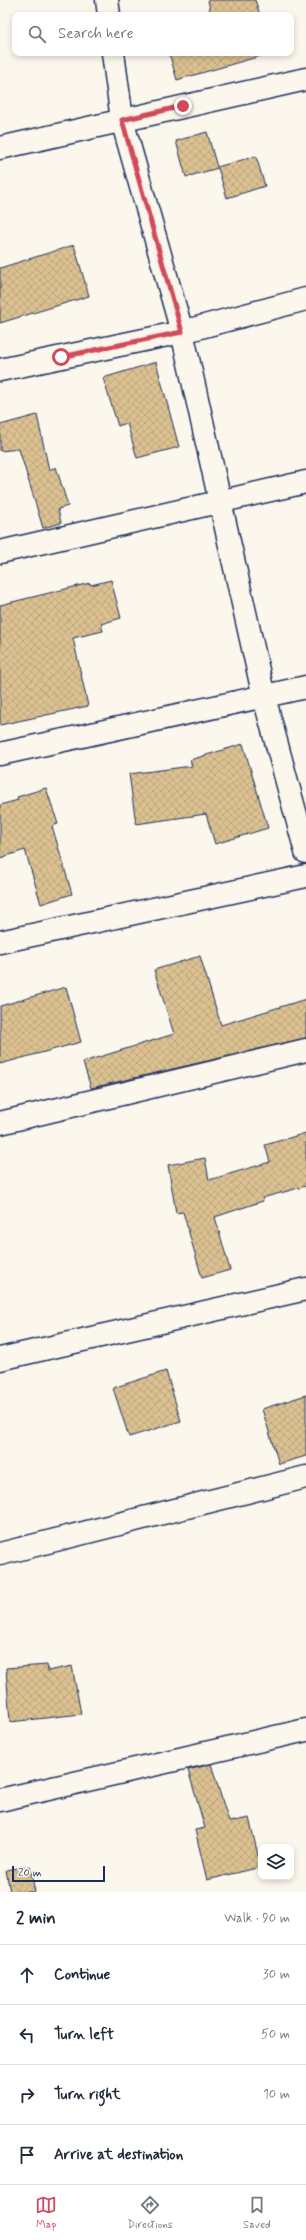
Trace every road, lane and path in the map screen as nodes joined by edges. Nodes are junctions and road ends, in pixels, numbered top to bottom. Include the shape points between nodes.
1 (107, 0) edge
2 (109, 12) edge
3 (114, 56) edge
4 (306, 79) edge
5 (122, 120) junction
6 (0, 148) edge
7 (306, 299) edge
8 (182, 332) junction
9 (0, 370) edge
10 (306, 482) edge
11 (221, 500) junction
12 (0, 552) edge
13 (306, 687) edge
14 (264, 697) junction
15 (0, 754) edge
16 (306, 852) edge
17 (306, 876) edge
18 (0, 942) edge
19 (306, 1050) edge
20 (0, 1123) edge
21 (306, 1289) edge
22 (0, 1359) edge
23 (306, 1477) edge
24 (0, 1554) edge
25 (306, 1730) edge
26 (0, 1800) edge

1 - 2 street
3 - 5 street
4 - 5 street
5 - 6 street
5 - 8 street
7 - 8 street
8 - 9 street
8 - 11 street
10 - 11 street
11 - 12 street
11 - 14 street
13 - 14 street
14 - 15 street
14 - 16 street
17 - 18 street
19 - 20 street
21 - 22 street
23 - 24 street
25 - 26 street

